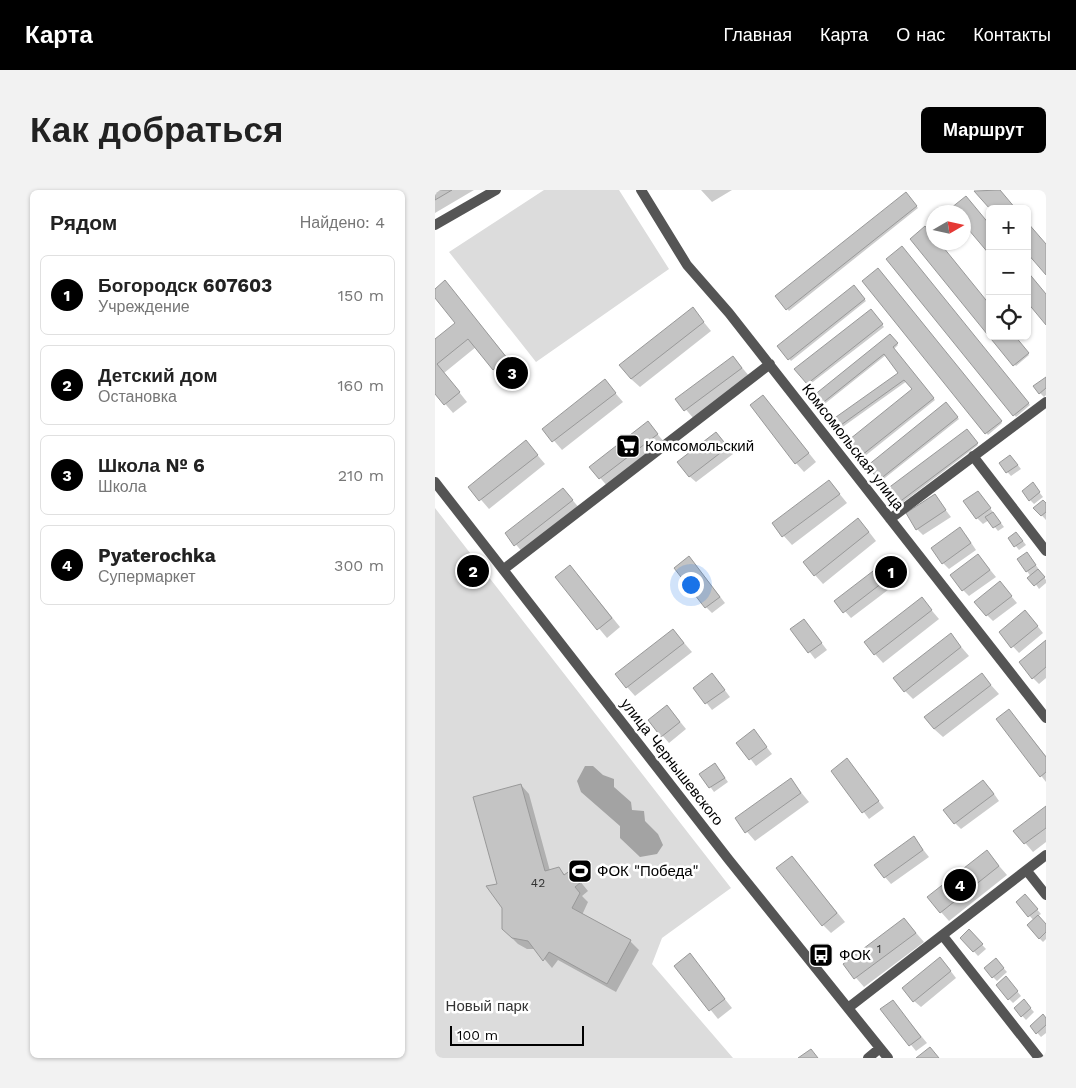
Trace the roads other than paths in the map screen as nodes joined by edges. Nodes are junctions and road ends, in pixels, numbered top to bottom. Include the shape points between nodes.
1 (496, 190) edge
2 (641, 190) edge
3 (435, 225) edge
4 (770, 364) junction
5 (1046, 402) edge
6 (973, 456) junction
7 (435, 482) edge
8 (890, 519) junction
9 (1046, 551) edge
10 (504, 569) junction
11 (1046, 718) edge
12 (1046, 856) edge
13 (1027, 871) junction
14 (1046, 895) edge
15 (943, 936) junction
16 (848, 1008) junction
17 (880, 1048) junction
18 (868, 1058) edge
19 (888, 1058) edge
20 (1039, 1058) edge

1 - 3 street
2 - 4 street, Комсомольская улица via 687,266
4 - 8 street, Комсомольская улица
4 - 10 street
5 - 6 street
6 - 8 street
6 - 9 street
7 - 10 street, улица Чернышевского
8 - 11 street, Комсомольская улица
10 - 16 street, улица Чернышевского
12 - 13 street
13 - 14 street
13 - 15 street
15 - 16 street
15 - 20 street
16 - 17 street, улица Чернышевского
17 - 18 street
17 - 19 street, улица Чернышевского

